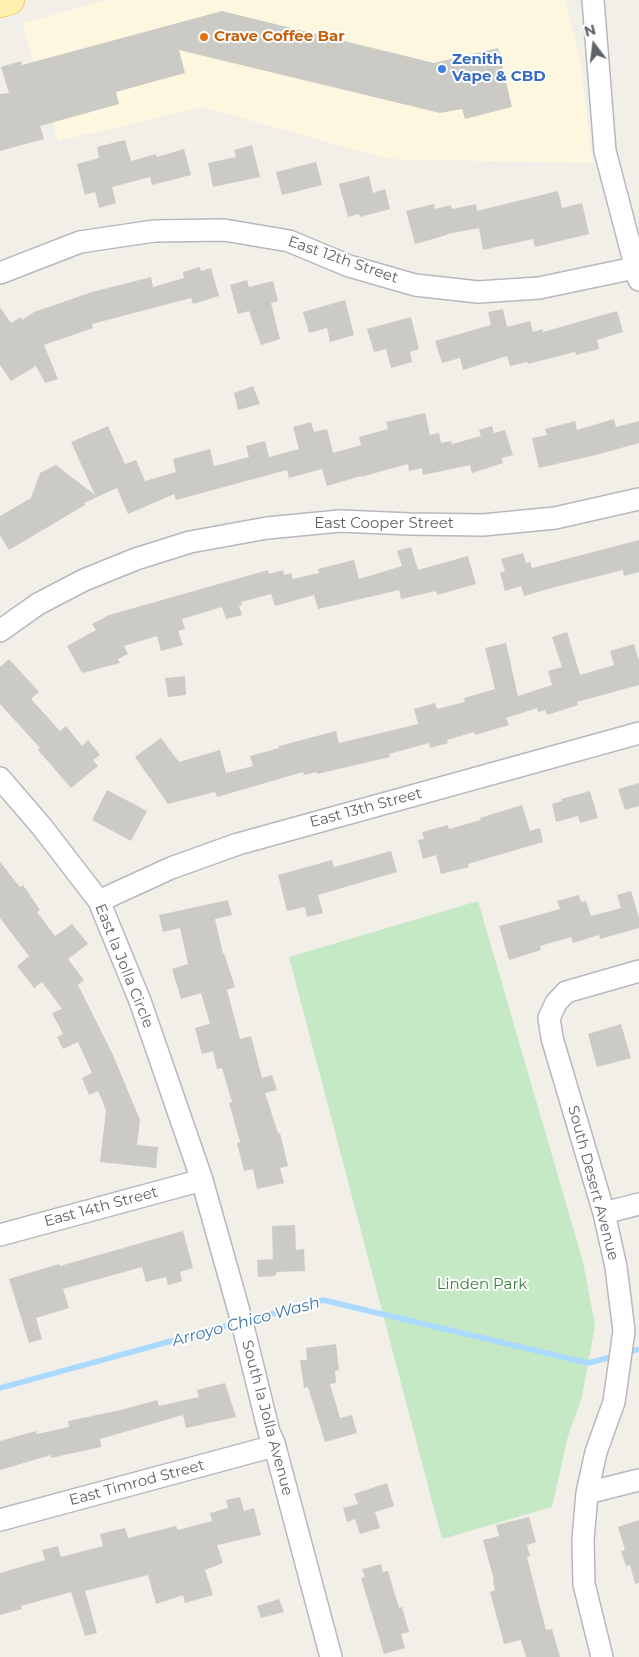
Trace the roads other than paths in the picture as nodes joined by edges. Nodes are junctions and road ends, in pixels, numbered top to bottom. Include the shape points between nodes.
1 (10, 0) edge
2 (593, 0) edge
3 (0, 3) edge
4 (638, 272) edge
5 (0, 273) edge
6 (639, 499) edge
7 (0, 631) edge
8 (639, 733) edge
9 (0, 778) edge
10 (99, 901) junction
11 (639, 971) edge
12 (202, 1180) junction
13 (639, 1204) edge
14 (604, 1213) junction
15 (0, 1235) edge
16 (274, 1446) junction
17 (639, 1480) edge
18 (587, 1493) junction
19 (0, 1520) edge
20 (331, 1657) edge
21 (602, 1657) edge

1 - 3 main road
2 - 4 street via 605,151
4 - 5 street, East 12th Street via 539,288 478,292 416,285 349,266 289,241 224,230 154,231 80,242
6 - 7 street, East Cooper Street via 546,519 484,525 340,521 266,528 190,542 84,580 38,604
8 - 10 street, East 13th Street via 238,844 171,868
9 - 10 street, East la Jolla Circle
10 - 12 street, East la Jolla Circle via 140,1000
11 - 14 street, South Desert Avenue via 566,992 549,1018 552,1038
12 - 15 street, East 14th Street
12 - 16 street, South la Jolla Avenue
13 - 14 street
14 - 18 street, South Desert Avenue via 616,1267 624,1330 614,1402 596,1452
16 - 19 street, East Timrod Street
16 - 20 street, South la Jolla Avenue
17 - 18 street
18 - 21 street, South Desert Avenue via 584,1584

